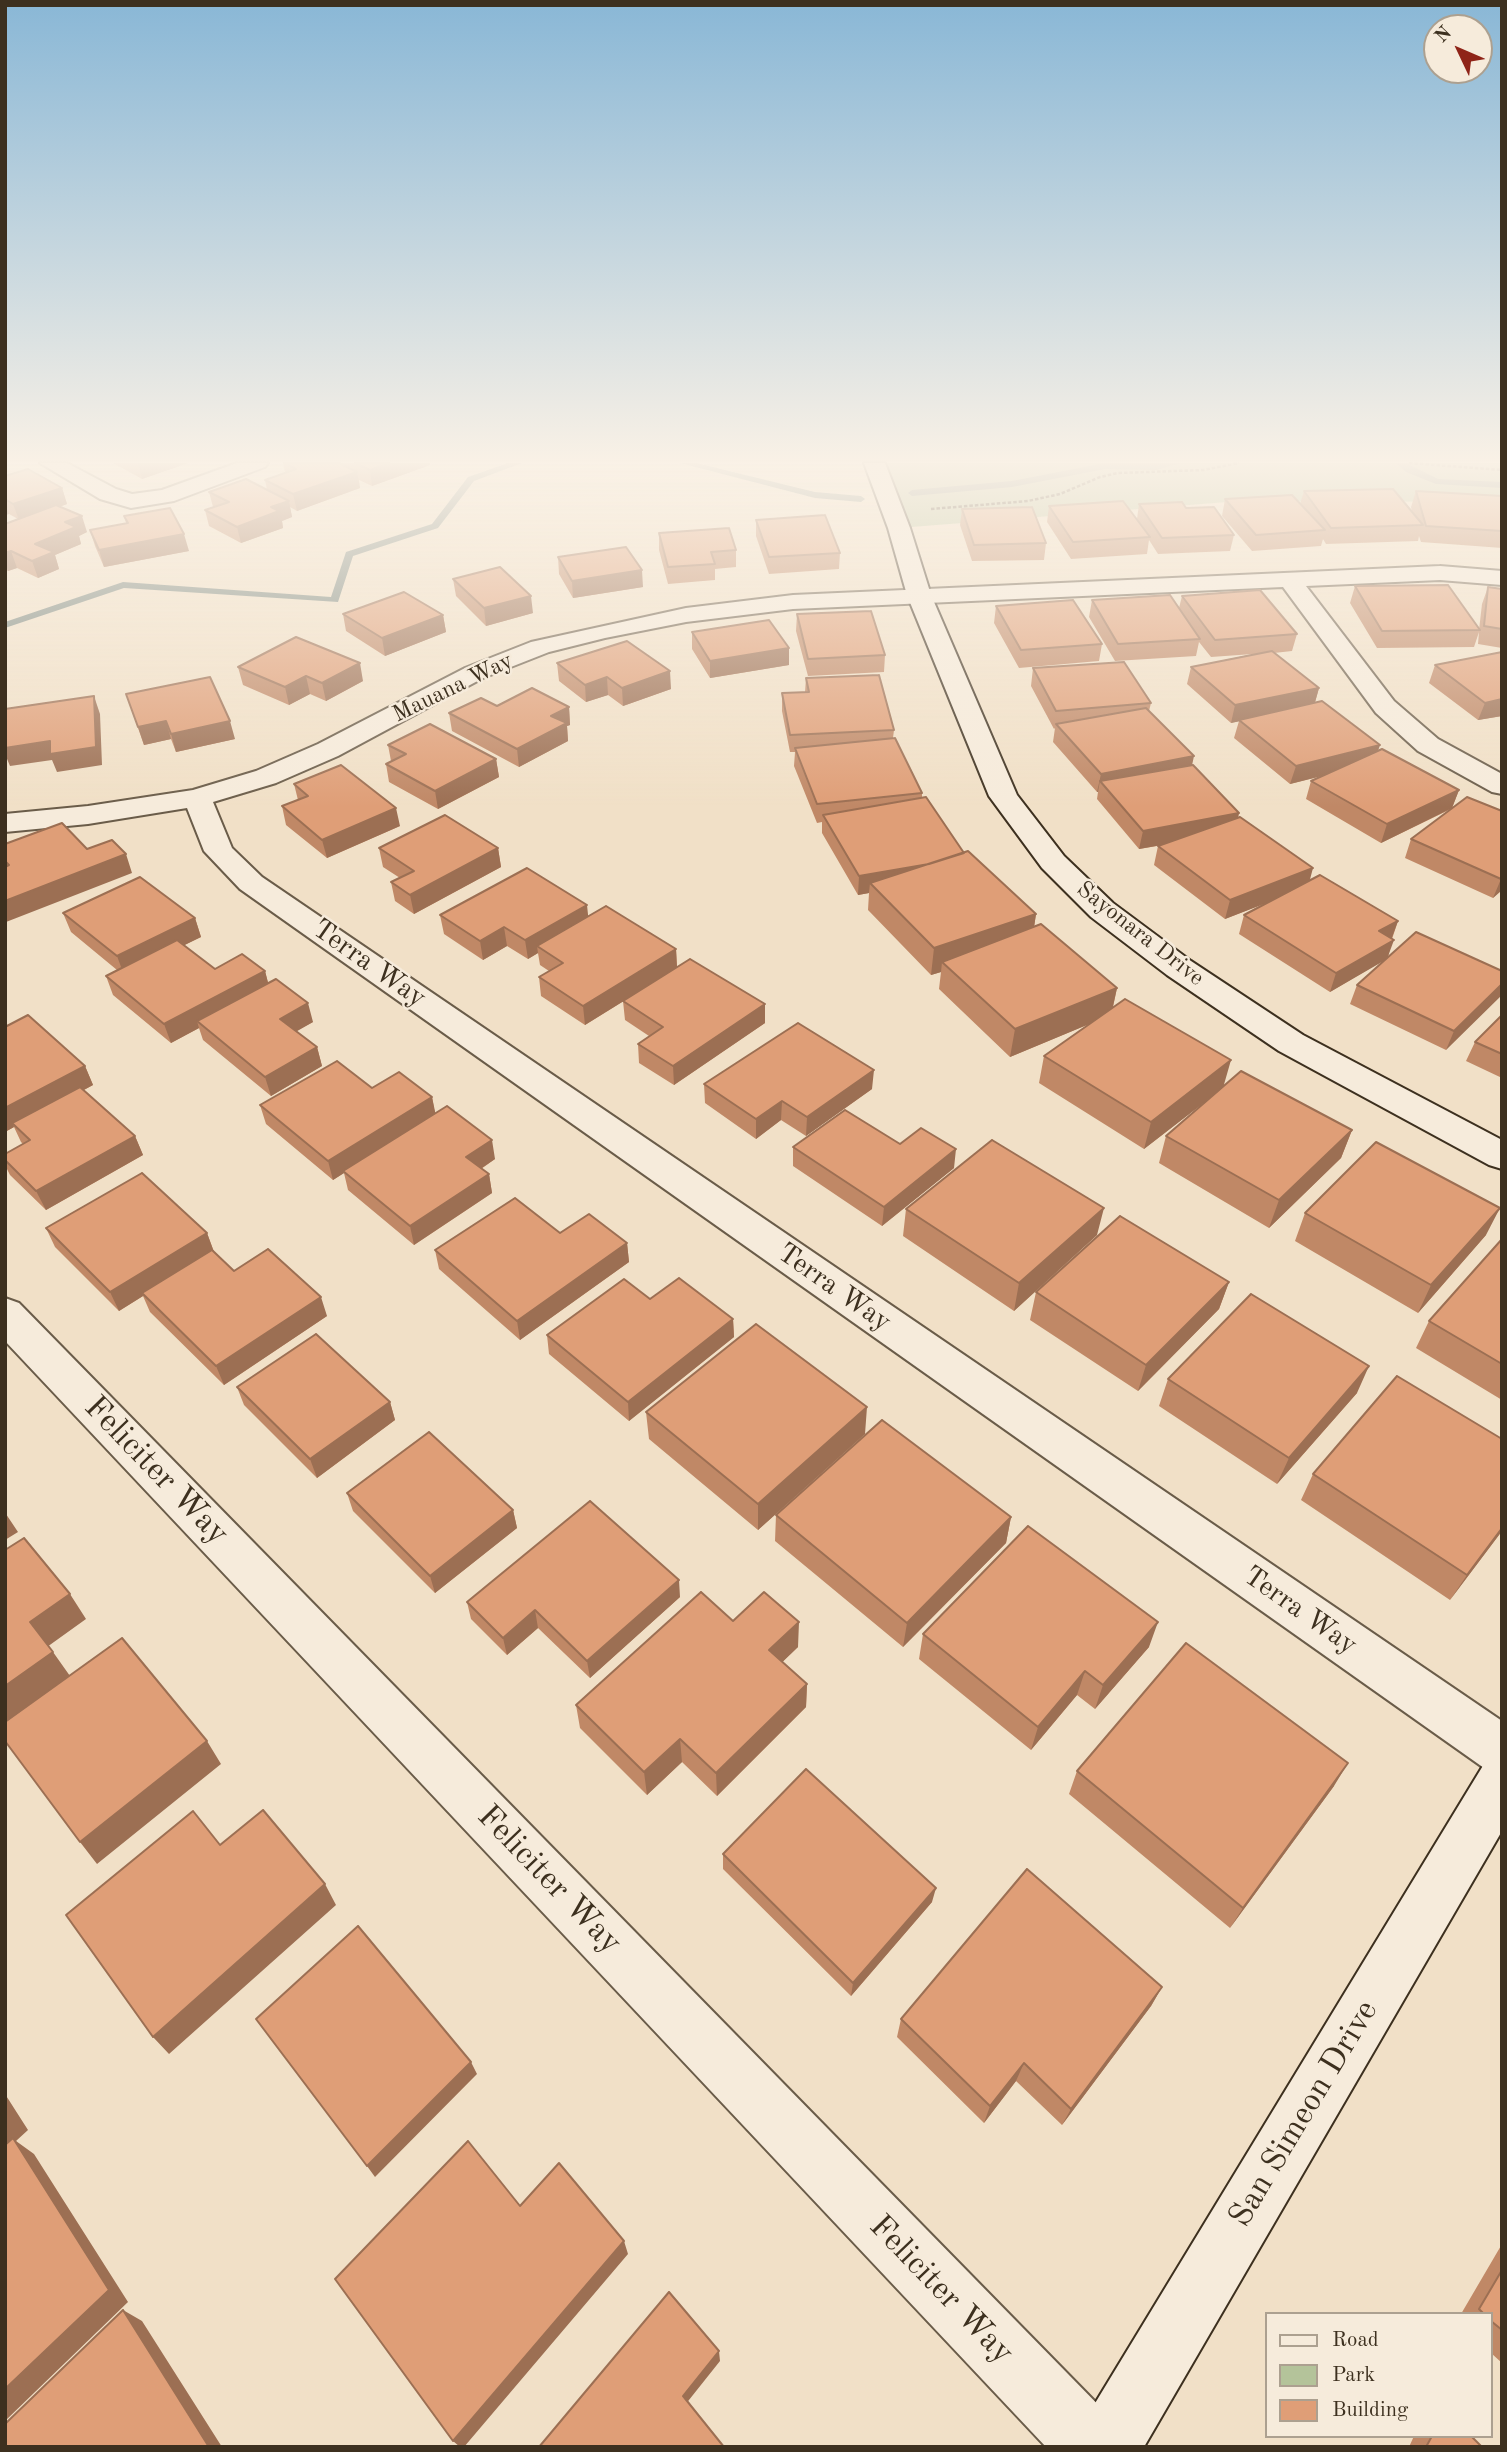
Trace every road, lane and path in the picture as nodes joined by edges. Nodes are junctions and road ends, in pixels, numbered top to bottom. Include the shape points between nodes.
1 (914, 577) edge
2 (1329, 577) edge
3 (1289, 579) junction
4 (919, 595) junction
5 (1502, 786) edge
6 (197, 798) junction
7 (5, 823) edge
8 (1502, 1156) edge
9 (5, 1314) edge
10 (1502, 1751) edge
11 (1502, 1782) edge
12 (1092, 2447) edge
13 (1107, 2447) edge

1 - 4 street, Sayonara Drive
2 - 3 street, Mauana Way
3 - 4 street, Mauana Way
3 - 5 street via 1385,707 1428,745
4 - 6 street, Mauana Way via 793,602 686,615 540,647 474,673 266,777
4 - 8 street, Sayonara Drive via 1003,796 1054,862 1102,910 1291,1043
6 - 7 street, Mauana Way
6 - 10 street, Terra Way via 219,851 251,883
9 - 12 street, Feliciter Way
11 - 13 street, San Simeon Drive

